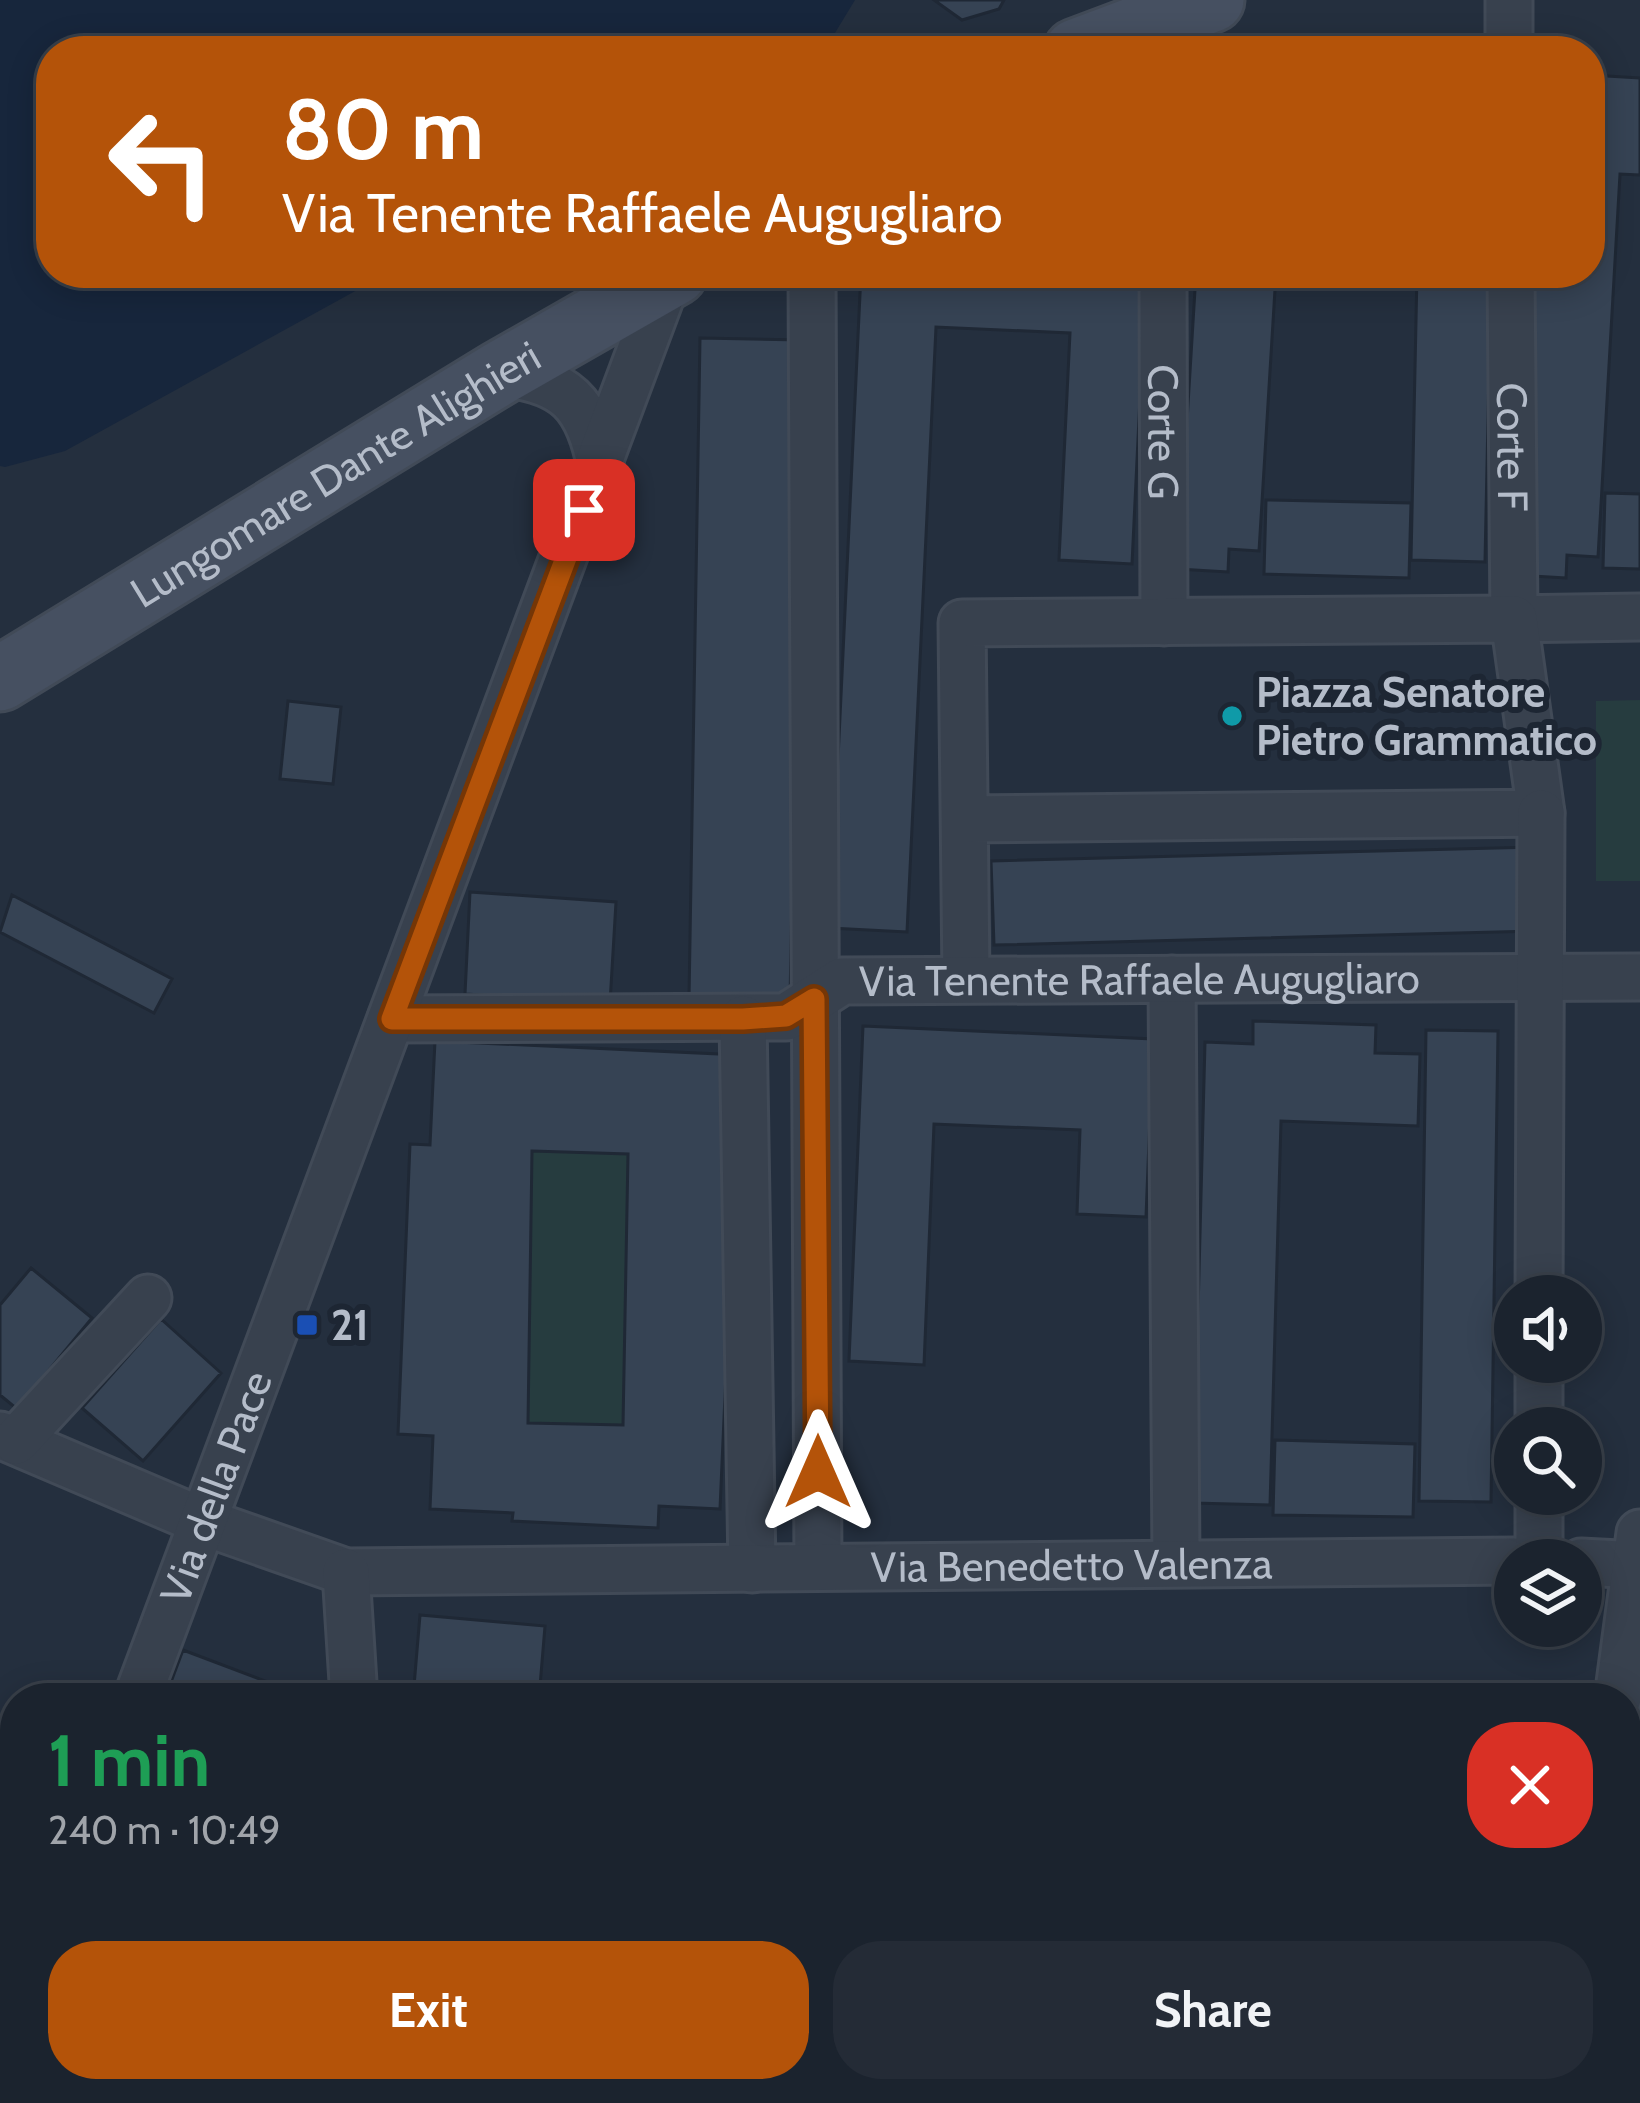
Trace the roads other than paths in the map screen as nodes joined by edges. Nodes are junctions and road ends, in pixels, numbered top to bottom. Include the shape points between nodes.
1 (1509, 0) edge
2 (1179, 23) edge
3 (1131, 36) edge
4 (1509, 36) edge
5 (648, 288) edge
6 (666, 288) edge
7 (812, 288) edge
8 (1163, 288) edge
9 (1511, 288) edge
10 (500, 373) junction
11 (601, 468) junction
12 (1164, 605) junction
13 (1640, 617) edge
14 (1514, 619) junction
15 (0, 679) edge
16 (1541, 813) junction
17 (964, 819) junction
18 (1539, 977) junction
19 (1640, 977) edge
20 (966, 979) junction
21 (1172, 979) junction
22 (814, 999) junction
23 (392, 1019) junction
24 (743, 1019) junction
25 (1539, 1275) edge
26 (148, 1298) dead end
27 (8, 1438) edge
28 (203, 1522) junction
29 (1639, 1554) edge
30 (1602, 1559) edge
31 (1494, 1561) edge
32 (1176, 1563) junction
33 (818, 1567) junction
34 (752, 1568) junction
35 (346, 1572) junction
36 (143, 1683) edge
37 (353, 1683) edge
38 (1620, 1683) edge

1 - 4 street
2 - 3 main road
5 - 10 main road, Lungomare Dante Alighieri
6 - 11 street, Via della Pace
7 - 22 street
8 - 12 street, Corte G
9 - 14 street, Corte F
10 - 11 street via 539,377 572,398 594,430
10 - 15 main road, Lungomare Dante Alighieri
11 - 23 street, Via della Pace
12 - 14 street
12 - 17 street via 962,623
13 - 14 street
14 - 16 street, Corte F
16 - 17 street
16 - 18 street, Corte F
17 - 20 street
18 - 19 street, Via Tenente Raffaele Augugliaro
18 - 21 street, Via Tenente Raffaele Augugliaro
18 - 25 street, Corte F
20 - 21 street, Via Tenente Raffaele Augugliaro
20 - 22 street, Via Tenente Raffaele Augugliaro via 842,981
21 - 32 street
22 - 24 street, Via Tenente Raffaele Augugliaro via 786,1016
22 - 33 street
23 - 24 street, Via Tenente Raffaele Augugliaro
23 - 28 street, Via della Pace
24 - 34 street
26 - 27 street
27 - 28 street, Via Benedetto Valenza
28 - 35 street, Via Benedetto Valenza
28 - 36 street, Via della Pace
29 - 30 street
29 - 38 street
31 - 32 street, Via Benedetto Valenza
32 - 33 street, Via Benedetto Valenza
33 - 34 street, Via Benedetto Valenza
34 - 35 street, Via Benedetto Valenza
35 - 37 street

